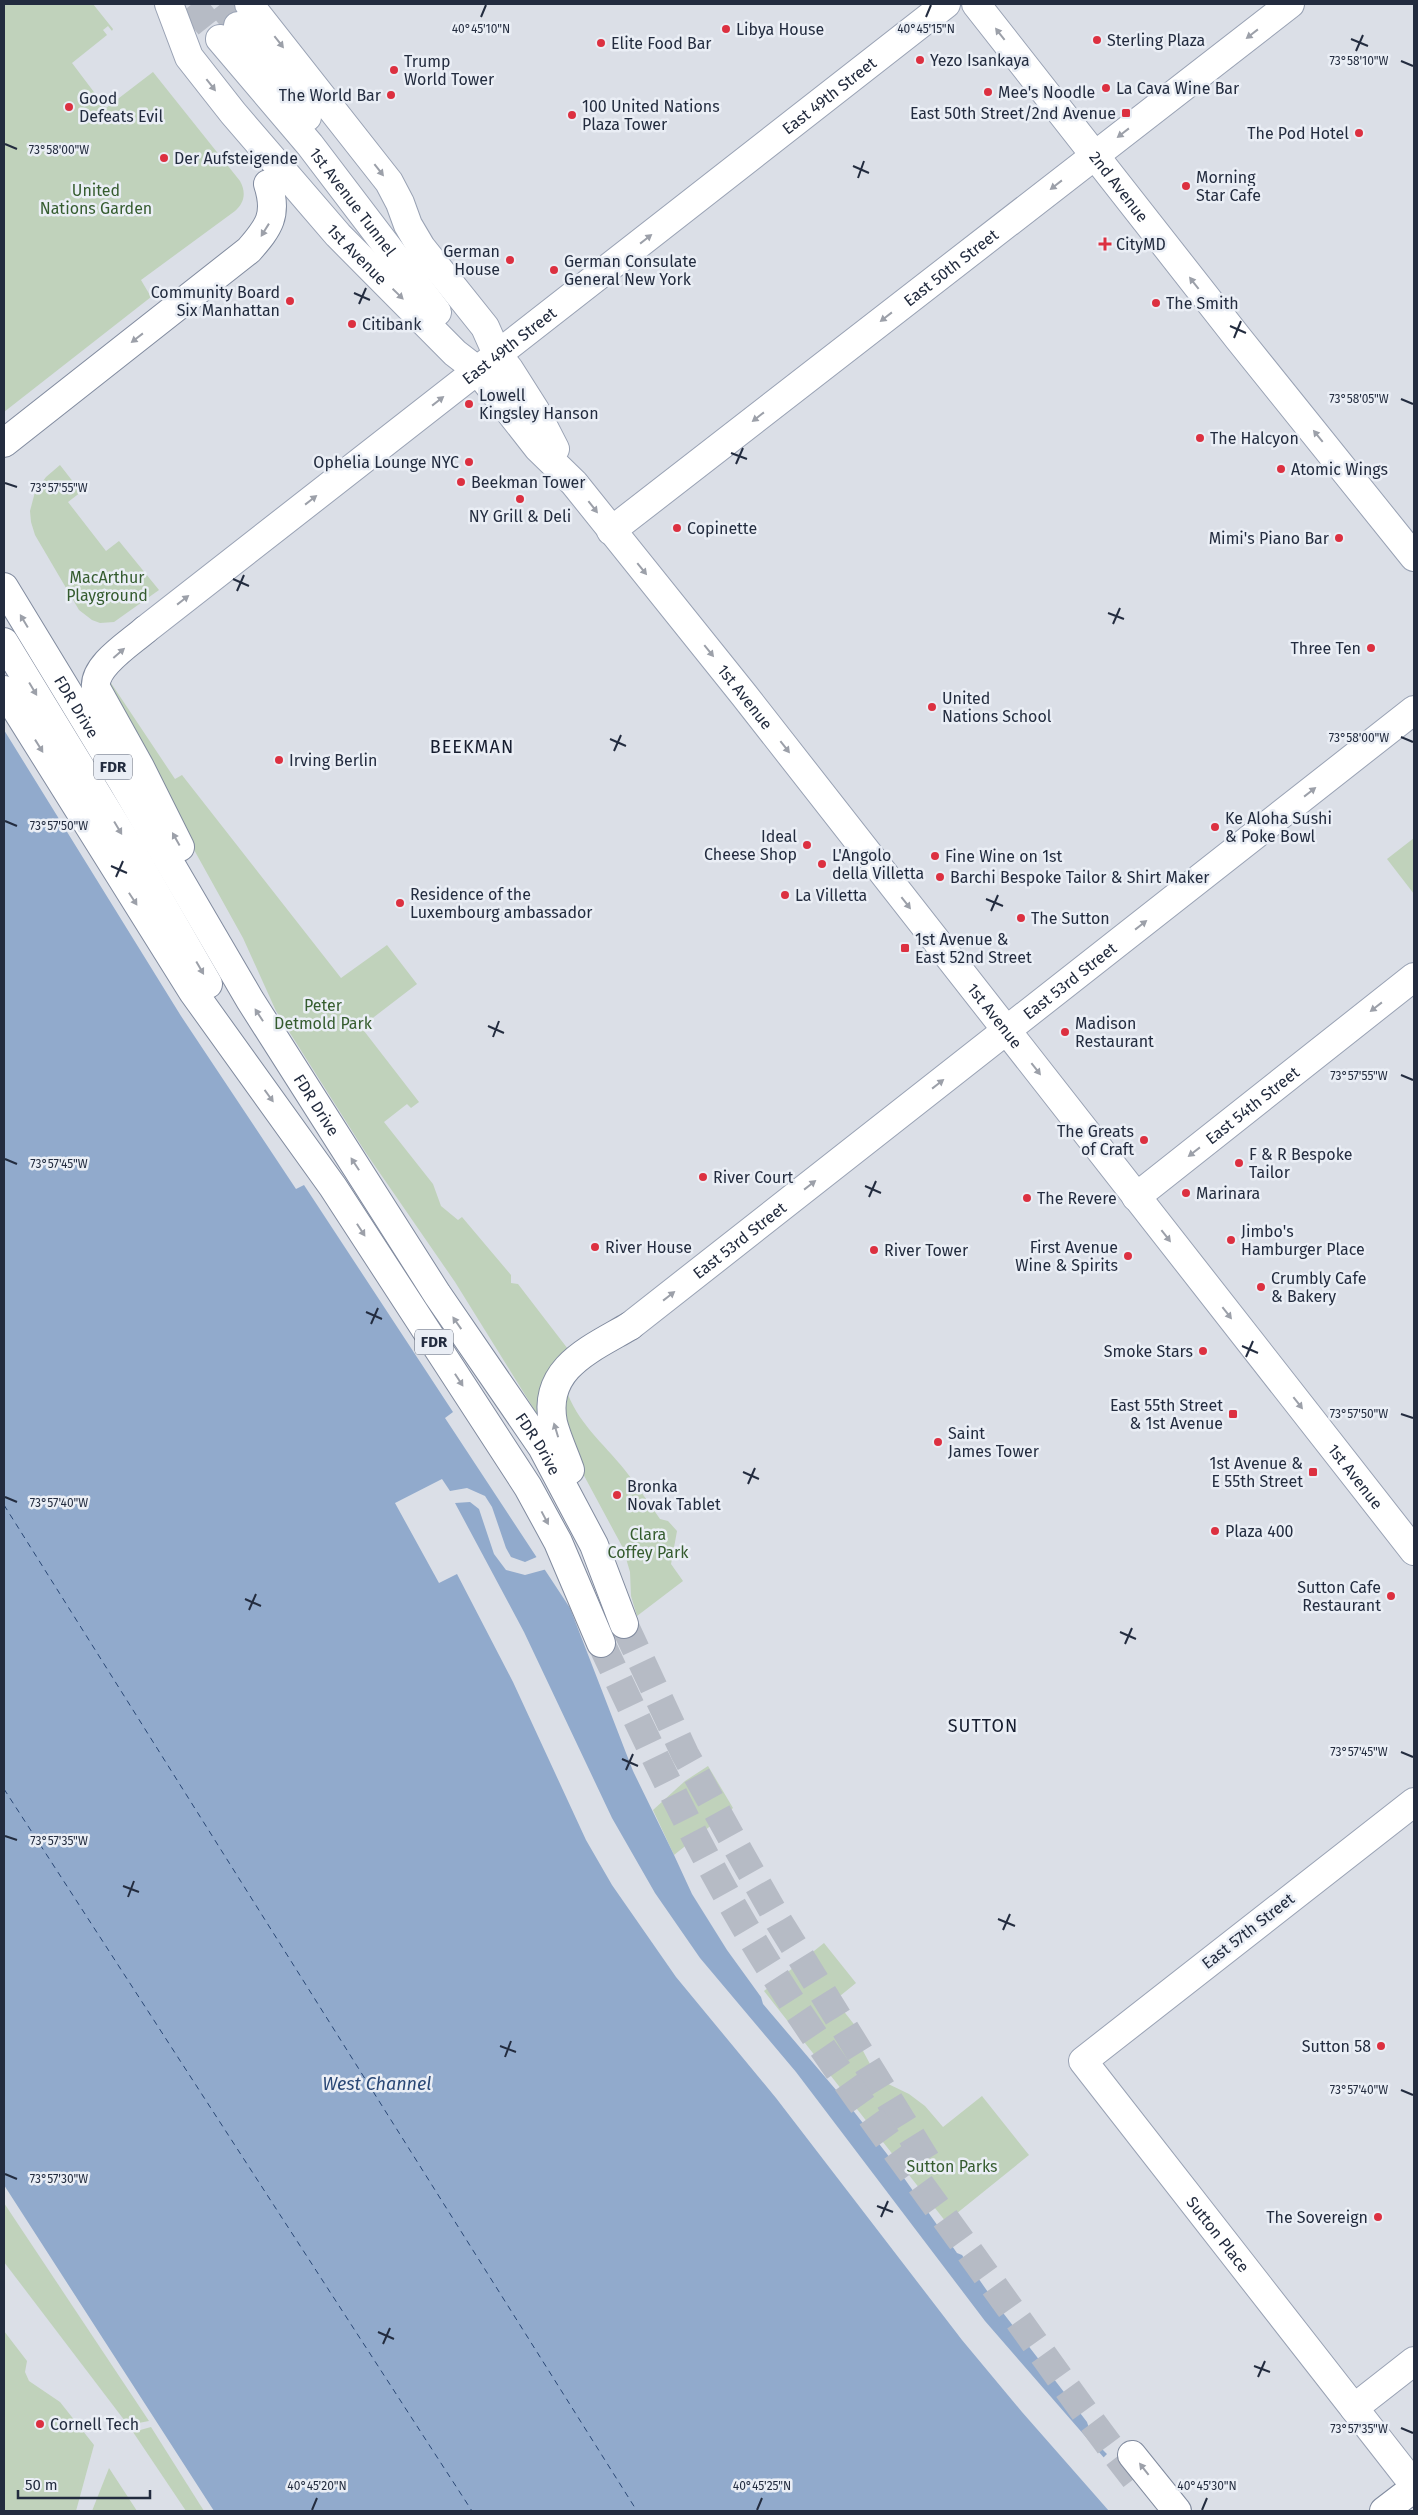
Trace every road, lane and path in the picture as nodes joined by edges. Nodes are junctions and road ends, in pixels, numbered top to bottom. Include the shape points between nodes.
1 (169, 4) edge
2 (946, 4) edge
3 (976, 4) edge
4 (1290, 4) edge
5 (235, 23) edge
6 (1094, 156) junction
7 (268, 184) dead end
8 (487, 362) junction
9 (4, 443) edge
10 (611, 531) junction
11 (1414, 557) edge
12 (4, 587) edge
13 (6, 645) edge
14 (4, 690) edge
15 (1414, 710) edge
16 (219, 949) junction
17 (1414, 977) edge
18 (1006, 1030) junction
19 (240, 1056) junction
20 (1136, 1197) junction
21 (585, 1527) junction
22 (1414, 1550) edge
23 (624, 1624) tunnel mouth
24 (601, 1643) tunnel mouth
25 (1414, 1802) edge
26 (1083, 2062) joint
27 (1414, 2361) edge
28 (1354, 2408) junction
29 (1132, 2455) dead end
30 (1414, 2487) edge
31 (1414, 2499) edge
32 (1177, 2511) edge
33 (1384, 2511) edge
34 (1398, 2511) edge

1 -> 8 main road, 1st Avenue via 189,57 289,180 338,235 455,353
8 -> 2 main road, East 49th Street
6 -> 3 main road, 2nd Avenue
4 -> 6 main road, East 50th Street
5 - 8 main road, 1st Avenue Tunnel via 315,152 460,341
5 -> 8 main road, 1st Avenue via 389,182 421,247 485,327
6 -> 10 main road, East 50th Street
11 -> 6 main road, 2nd Avenue
7 -> 9 main road via 273,206 268,226 249,250
8 -> 10 main road, 1st Avenue via 538,448 574,483
16 -> 8 main road, East 49th Street via 189,862 96,688 95,678 145,630
10 -> 18 main road, 1st Avenue
16 -> 12 main road, FDR Drive / FDR
13 -> 19 main road via 198,966
14 -> 19 main road, FDR Drive / FDR via 188,984
18 -> 15 main road, East 53rd Street
21 -> 16 main road, FDR Drive / FDR via 542,1448 437,1294
17 -> 20 main road, East 54th Street
18 -> 20 main road, 1st Avenue
21 -> 18 main road, East 53rd Street via 572,1474 554,1423 553,1391 560,1376 588,1350 630,1326
19 -> 24 main road, FDR Drive / FDR via 333,1187 528,1487 558,1542
20 -> 22 main road, 1st Avenue
21 - 23 main road, FDR Drive / FDR
25 - 26 main road, East 57th Street
26 - 28 main road, Sutton Place
27 - 28 main road
28 - 30 main road, Sutton Place
32 -> 29 main road
30 - 33 main road
31 - 34 main road

